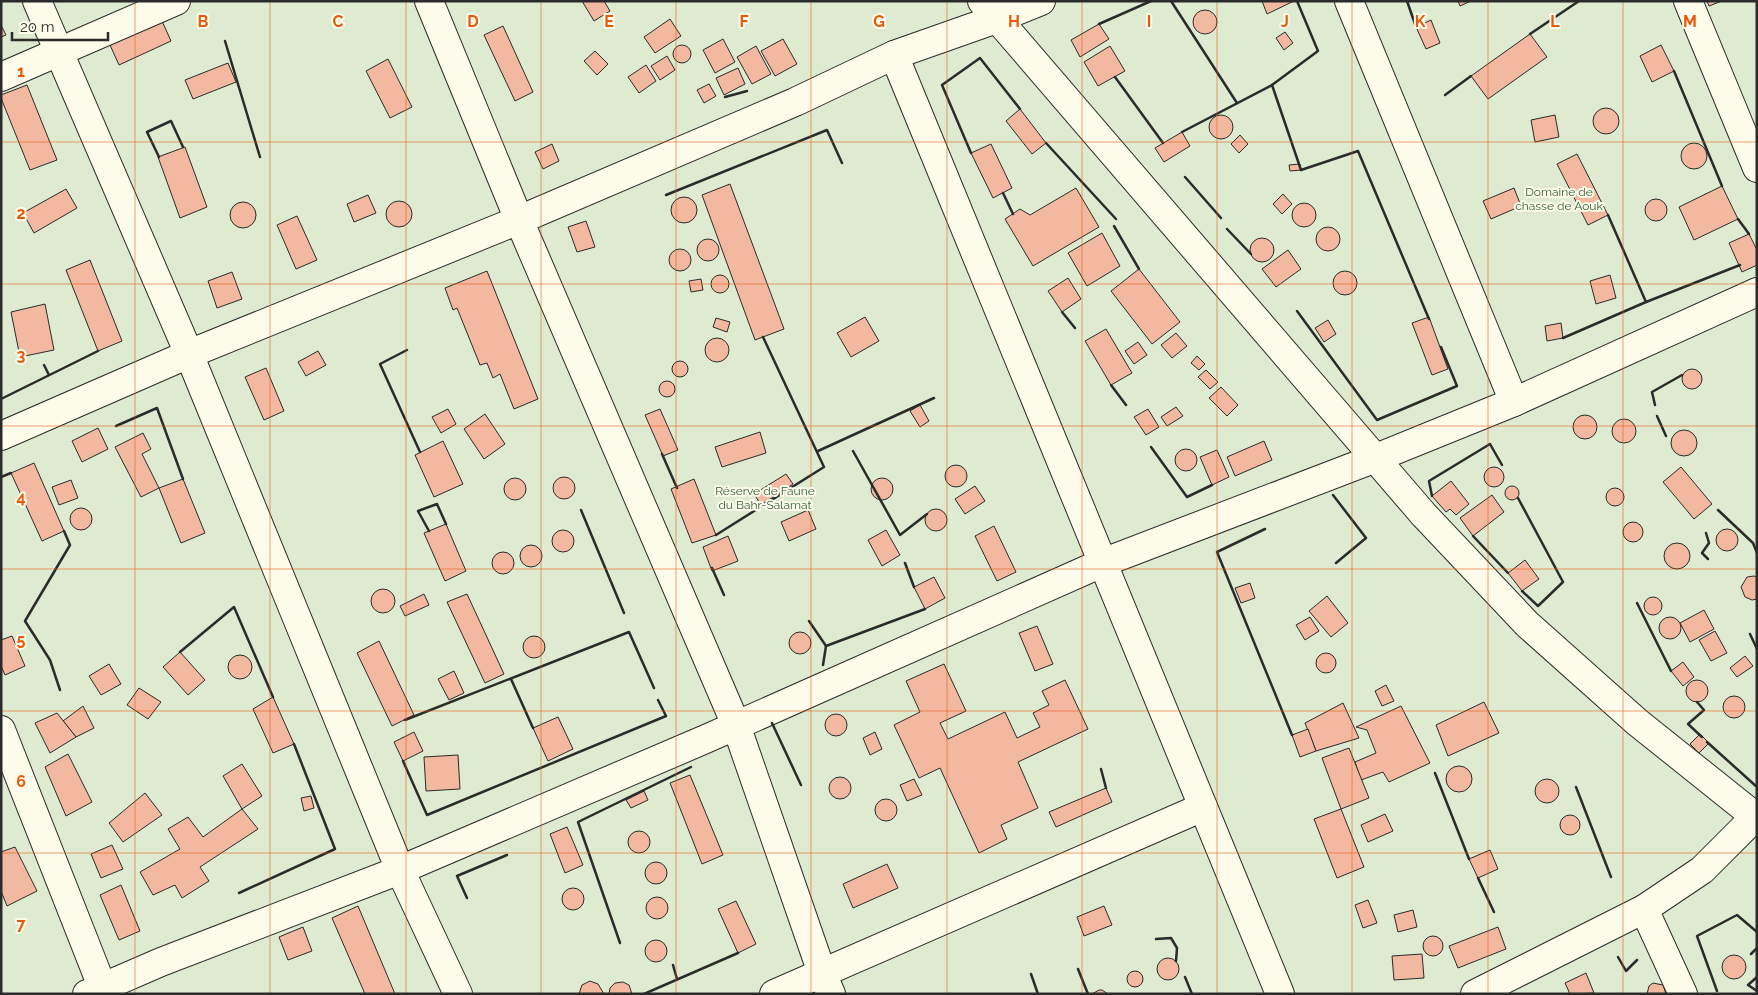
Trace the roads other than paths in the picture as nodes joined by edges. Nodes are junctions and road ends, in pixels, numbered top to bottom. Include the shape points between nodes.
1 (37, 1) edge
2 (176, 1) edge
3 (429, 1) edge
4 (1041, 1) edge
5 (1349, 1) edge
6 (1688, 1) edge
7 (991, 10) edge
8 (58, 53) junction
9 (894, 55) junction
10 (1, 78) edge
11 (1757, 168) edge
12 (519, 220) junction
13 (1757, 292) edge
14 (189, 354) junction
15 (1514, 402) junction
16 (1, 436) edge
17 (1376, 458) junction
18 (1102, 563) junction
19 (736, 725) junction
20 (1, 730) edge
21 (1203, 807) junction
22 (1756, 818) edge
23 (400, 870) junction
24 (1644, 909) junction
25 (827, 983) edge
26 (98, 992) edge
27 (458, 994) edge
28 (774, 994) edge
29 (1280, 994) edge
30 (1474, 994) edge
31 (1683, 994) edge

1 - 8 street
2 - 8 street
3 - 12 street
4 - 7 street
5 - 15 street
6 - 11 street
7 - 9 street
7 - 17 street
8 - 10 street
8 - 14 street
9 - 12 street via 795,102
9 - 18 street
12 - 14 street
12 - 19 street
13 - 15 street
14 - 16 street
14 - 23 street
15 - 17 street
17 - 18 street
17 - 22 street via 1424,515 1527,624 1637,722
18 - 19 street
18 - 21 street
19 - 23 street
19 - 25 street
20 - 26 street
21 - 25 street
21 - 29 street
22 - 24 street via 1702,870
23 - 26 street via 161,962
23 - 27 street
24 - 30 street
24 - 31 street
25 - 28 street

